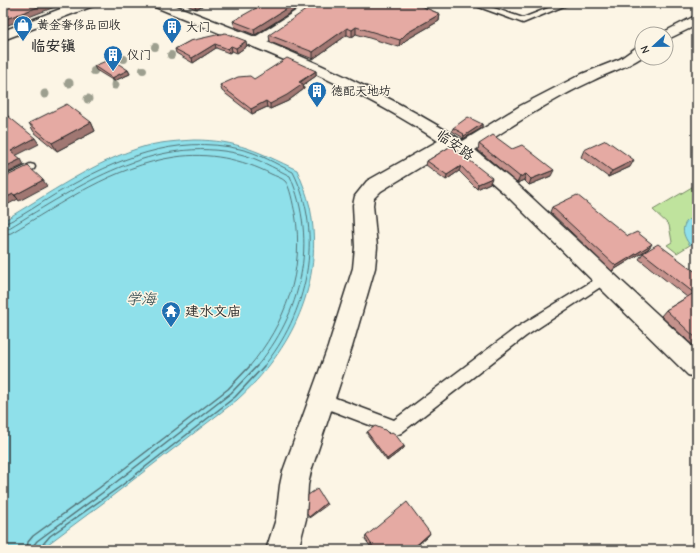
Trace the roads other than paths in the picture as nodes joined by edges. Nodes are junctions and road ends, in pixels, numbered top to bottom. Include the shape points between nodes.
1 (88, 3) edge
2 (158, 3) edge
3 (317, 3) edge
4 (472, 3) edge
5 (567, 3) edge
6 (697, 19) edge
7 (674, 32) edge
8 (3, 36) edge
9 (256, 44) junction
10 (634, 56) edge
11 (457, 145) junction
12 (30, 167) edge
13 (3, 181) edge
14 (604, 279) junction
15 (697, 367) edge
16 (322, 400) junction
17 (282, 550) edge

1 - 8 street
2 - 9 street, 临安路
3 - 9 street
4 - 5 lane via 523,21
6 - 7 street
9 - 11 street, 临安路 via 289,56 369,94 429,126
10 - 11 street via 625,62 587,77
11 - 14 street, 临安路 via 501,180
11 - 16 street via 374,186 364,196 364,268
12 - 13 lane
14 - 15 street, 临安路
14 - 16 lane via 521,332 396,428
16 - 17 street via 297,471 291,519

